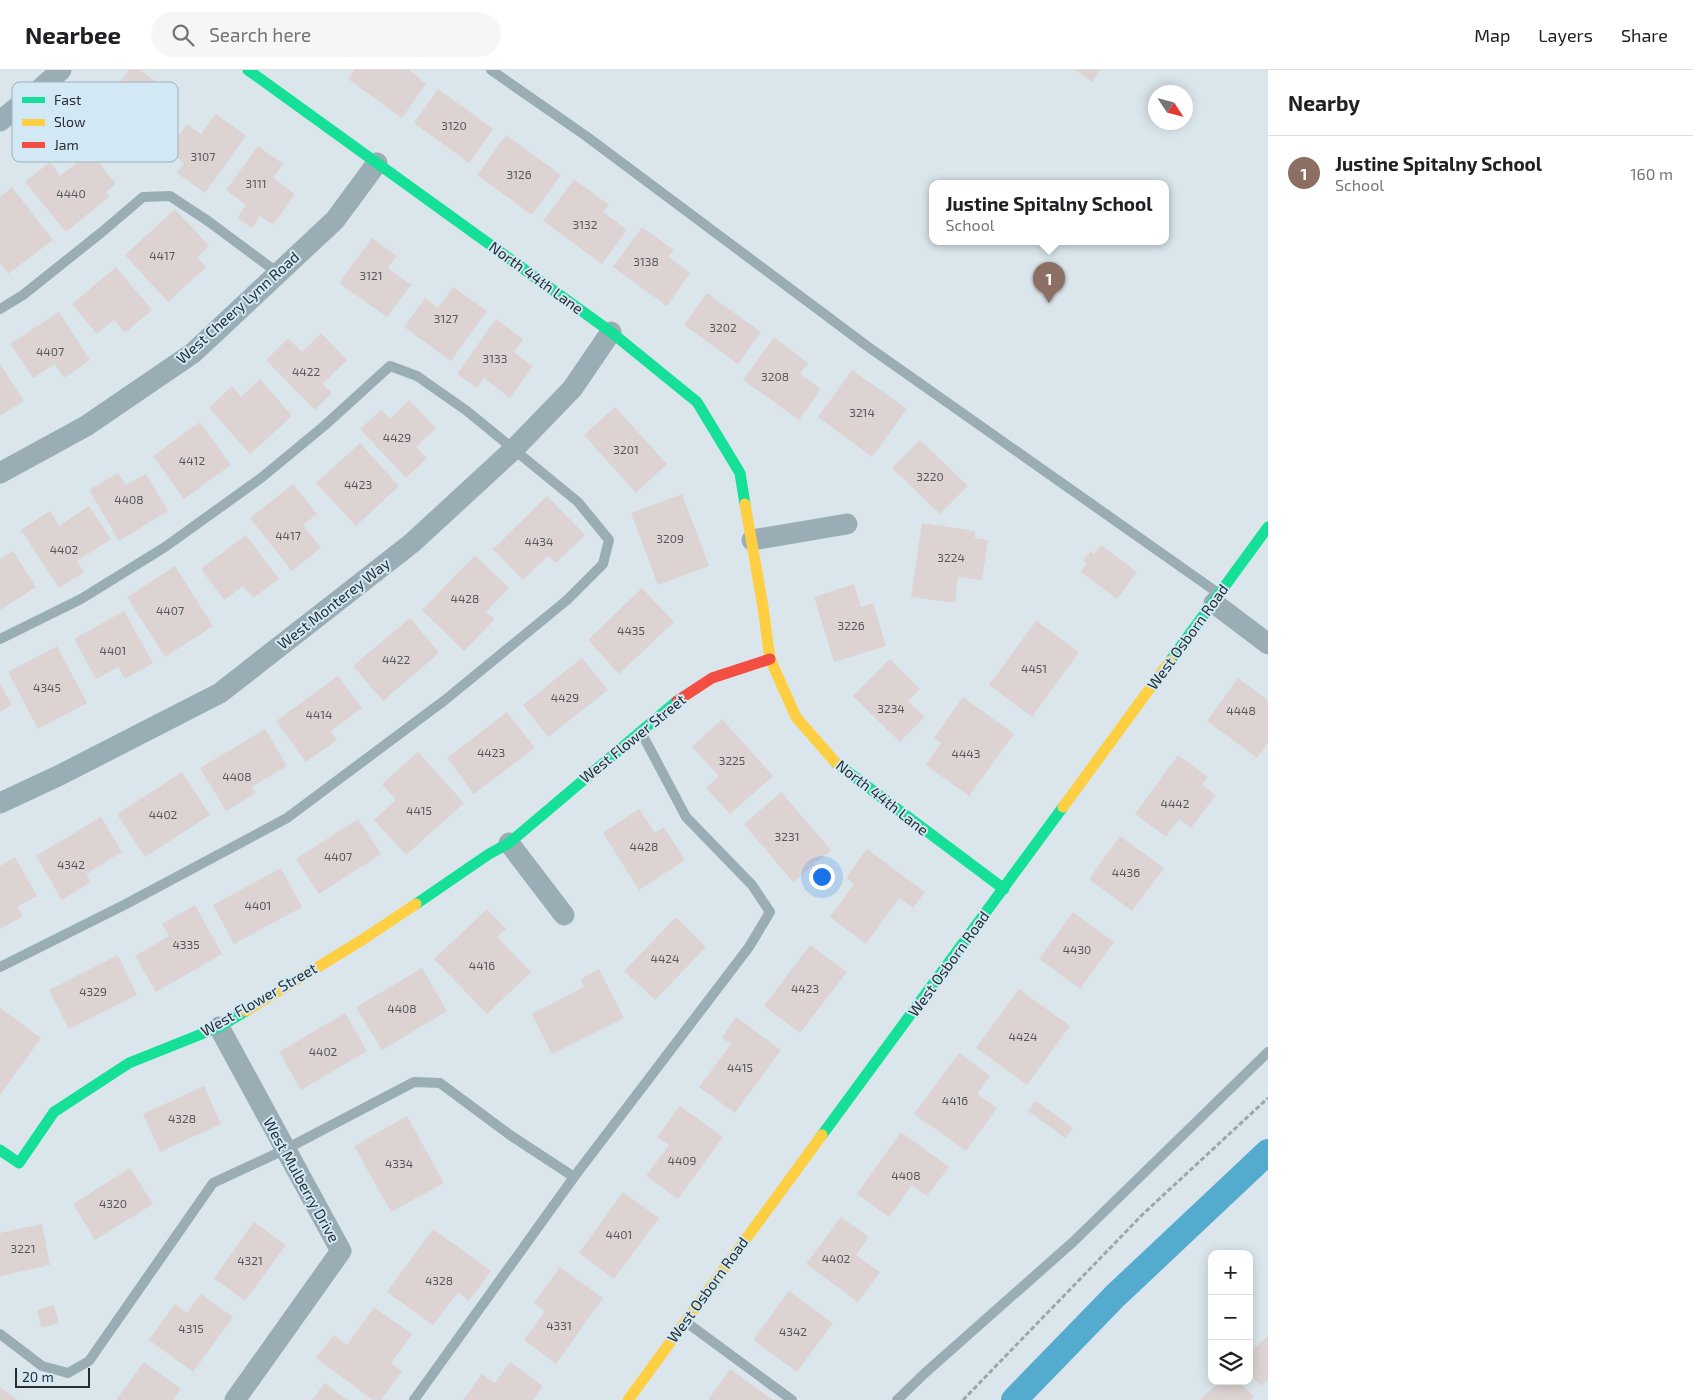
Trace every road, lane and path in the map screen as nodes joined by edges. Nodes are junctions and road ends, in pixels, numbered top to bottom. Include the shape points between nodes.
1 (62, 70) edge
2 (248, 70) edge
3 (491, 70) edge
4 (503, 73) edge
5 (48, 82) edge
6 (12, 112) edge
7 (0, 121) edge
8 (377, 163) junction
9 (278, 273) junction
10 (0, 309) edge
11 (611, 332) junction
12 (514, 449) junction
13 (0, 474) edge
14 (847, 524) dead end
15 (1268, 527) edge
16 (752, 540) junction
17 (1216, 598) junction
18 (0, 639) edge
19 (1268, 644) edge
20 (770, 659) junction
21 (641, 731) junction
22 (0, 803) edge
23 (509, 843) junction
24 (1004, 889) junction
25 (564, 915) dead end
26 (0, 967) edge
27 (219, 1027) junction
28 (1268, 1052) edge
29 (1268, 1098) edge
30 (0, 1150) edge
31 (284, 1150) junction
32 (574, 1177) junction
33 (685, 1321) junction
34 (0, 1334) edge
35 (235, 1400) edge
36 (414, 1400) edge
37 (628, 1400) edge
38 (792, 1400) edge
39 (897, 1400) edge
40 (963, 1400) edge

1 - 5 street
2 - 8 street, North 44th Lane
3 - 4 lane
4 - 17 lane via 867,346
6 - 7 street
8 - 9 street, West Cheery Lynn Road via 335,220
8 - 11 street, North 44th Lane
9 - 10 lane via 170,196 143,197 23,295
9 - 13 street, West Cheery Lynn Road via 193,353 86,426
11 - 12 street, West Monterey Way via 572,389
11 - 16 street, North 44th Lane via 697,402 740,473
12 - 18 lane via 417,376 390,366 268,472 165,547 81,599
12 - 22 street, West Monterey Way via 412,543 220,693
12 - 26 lane via 578,502 609,540 603,564 567,600 445,700 287,818
14 - 16 street
15 - 17 street, West Osborn Road
16 - 20 street, North 44th Lane
17 - 19 street
17 - 24 street, West Osborn Road
20 - 21 street, West Flower Street via 712,678
20 - 24 street, North 44th Lane via 796,717 837,764
21 - 23 street, West Flower Street
21 - 32 lane via 686,817 752,885 770,912 749,947
23 - 25 street
23 - 27 street, West Flower Street via 362,940
24 - 33 street, West Osborn Road
27 - 30 street, West Flower Street via 129,1063 54,1112 19,1163
27 - 31 street, West Mulberry Drive
28 - 39 lane via 1073,1242
29 - 40 path via 1142,1214
31 - 32 lane via 414,1082 440,1083
31 - 34 lane via 213,1183 89,1361 68,1373 42,1366
31 - 35 street, West Mulberry Drive via 341,1251
32 - 36 lane
33 - 37 street, West Osborn Road
33 - 38 lane

